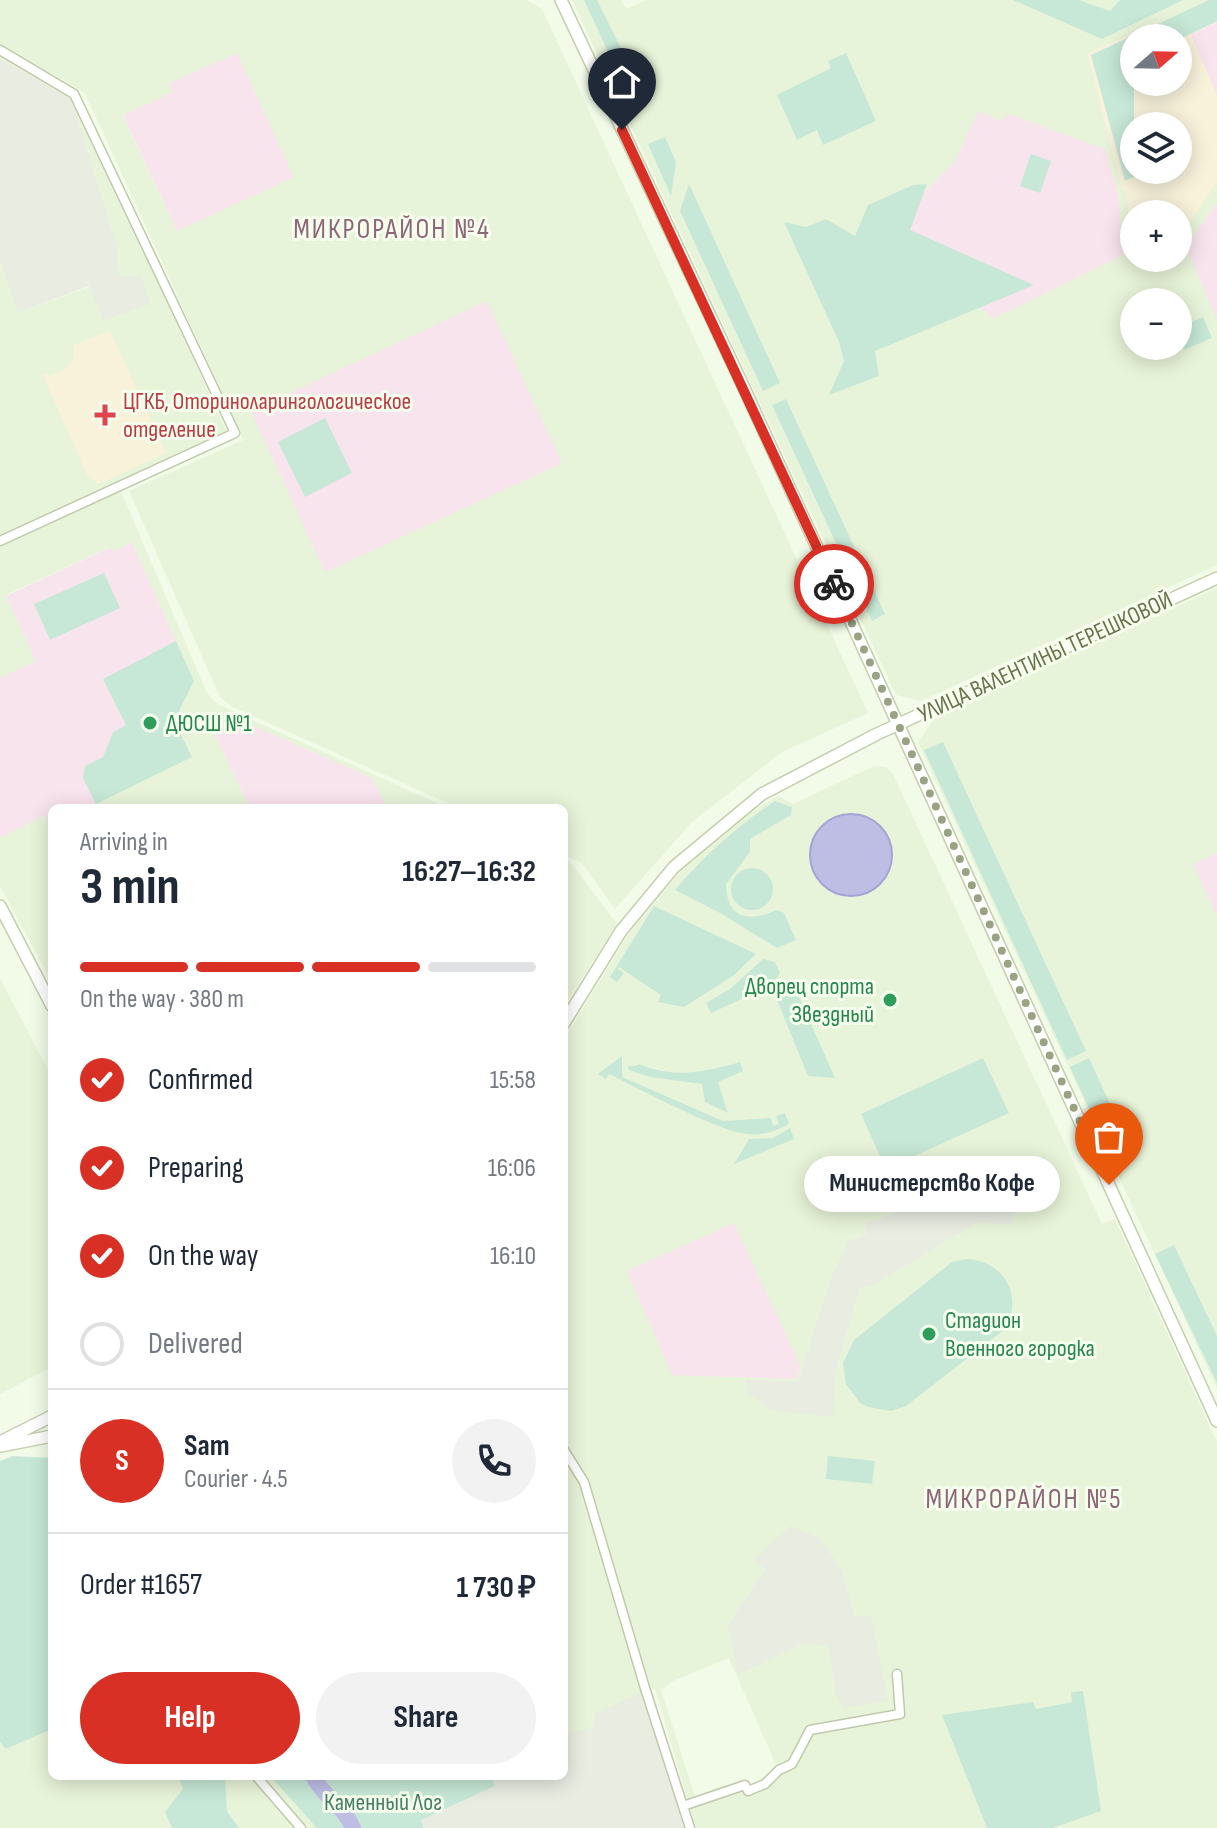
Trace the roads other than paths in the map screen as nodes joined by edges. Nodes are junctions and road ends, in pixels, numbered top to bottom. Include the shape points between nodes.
1 (561, 0) edge
2 (0, 50) edge
3 (0, 541) edge
4 (1217, 578) edge
5 (898, 725) junction
6 (0, 906) edge
7 (48, 998) edge
8 (568, 1017) edge
9 (48, 1418) edge
10 (1217, 1421) edge
11 (48, 1437) edge
12 (0, 1444) edge
13 (568, 1456) edge
14 (897, 1674) dead end
15 (259, 1780) edge
16 (683, 1806) junction
17 (301, 1828) edge
18 (690, 1828) edge

1 - 5 main road
2 - 3 street via 74,94 235,433
4 - 5 main road, УЛИЦА ВАЛЕНТИНЫ ТЕРЕШКОВОЙ
5 - 8 main road, УЛИЦА ВАЛЕНТИНЫ ТЕРЕШКОВОЙ via 775,786 701,842 621,931
5 - 10 main road
6 - 7 main road
9 - 12 main road
11 - 12 main road
13 - 16 street via 584,1482
14 - 16 street via 900,1714 810,1730 792,1764 765,1784 748,1791 745,1785
15 - 17 street
16 - 18 street

